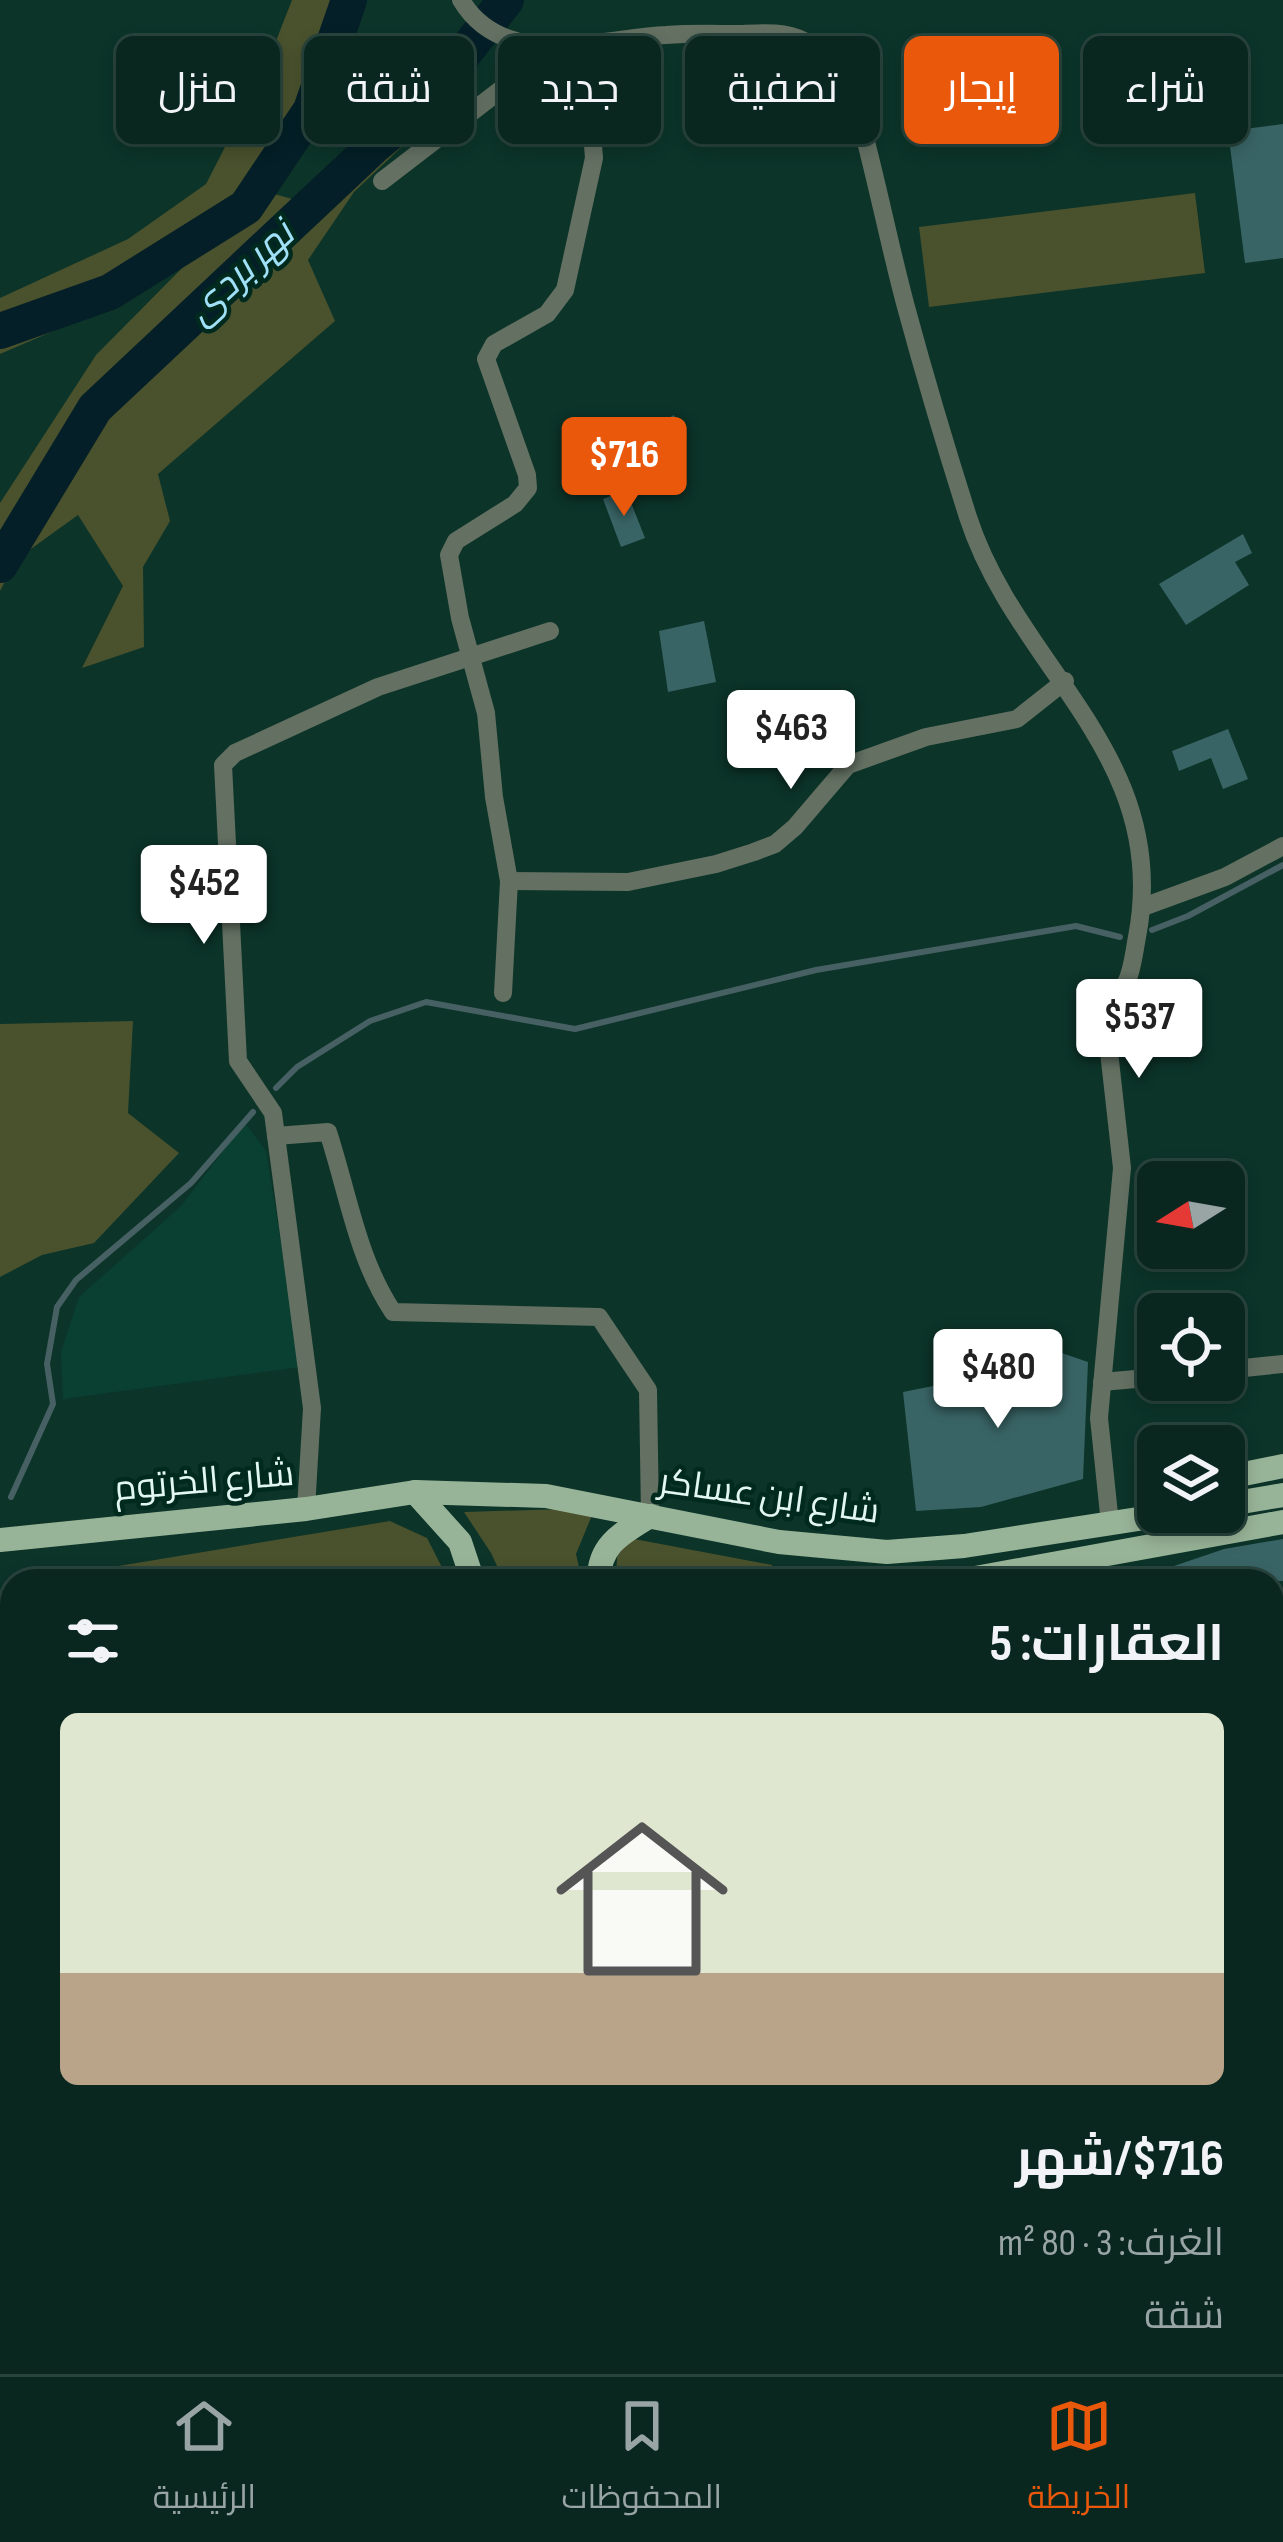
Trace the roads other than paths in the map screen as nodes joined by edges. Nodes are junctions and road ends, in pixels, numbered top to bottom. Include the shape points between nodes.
1 (460, 0) edge
2 (509, 36) edge
3 (656, 36) edge
4 (498, 93) edge
5 (593, 144) edge
6 (382, 181) dead end
7 (550, 632) dead end
8 (471, 655) junction
9 (1065, 681) junction
10 (1283, 846) edge
11 (508, 881) junction
12 (1143, 907) junction
13 (503, 993) dead end
14 (276, 1136) junction
15 (1283, 1364) edge
16 (1245, 1368) edge
17 (1137, 1378) edge
18 (1102, 1382) junction
19 (1283, 1466) edge
20 (1245, 1474) edge
21 (415, 1492) junction
22 (1283, 1495) edge
23 (1245, 1501) edge
24 (306, 1509) junction
25 (1137, 1512) edge
26 (650, 1516) junction
27 (1137, 1520) edge
28 (1122, 1522) junction
29 (1283, 1522) edge
30 (0, 1540) edge
31 (468, 1569) edge
32 (599, 1569) edge
33 (1025, 1569) edge

1 - 2 street via 478,22
3 - 9 street via 776,33 800,39 841,72 969,520 1004,598
4 - 6 street
5 - 8 street via 565,290 547,314 494,344 486,359 528,488 448,555
7 - 8 street
8 - 11 street
8 - 14 street via 379,687 223,765 238,1061 273,1113
9 - 11 street via 1017,719 926,736 848,765 795,827 754,852 628,882
9 - 12 street via 1125,794
10 - 12 street
11 - 13 street
12 - 18 street via 1124,993 1104,1007 1122,1168
14 - 24 street via 312,1408
14 - 26 street via 328,1132 356,1233 393,1312 599,1317 648,1390
15 - 16 street
17 - 18 street
18 - 28 street via 1100,1450
19 - 20 main road
21 - 24 main road, شارع الخرتوم
21 - 26 main road, شارع ابن عساكر via 546,1496
21 - 31 main road via 460,1542
22 - 23 main road
24 - 30 main road, شارع الخرتوم
25 - 28 main road
26 - 28 main road, شارع ابن عساكر via 779,1542 887,1552
26 - 32 main road via 608,1544
27 - 28 main road, شارع ابن عساكر
29 - 33 main road

